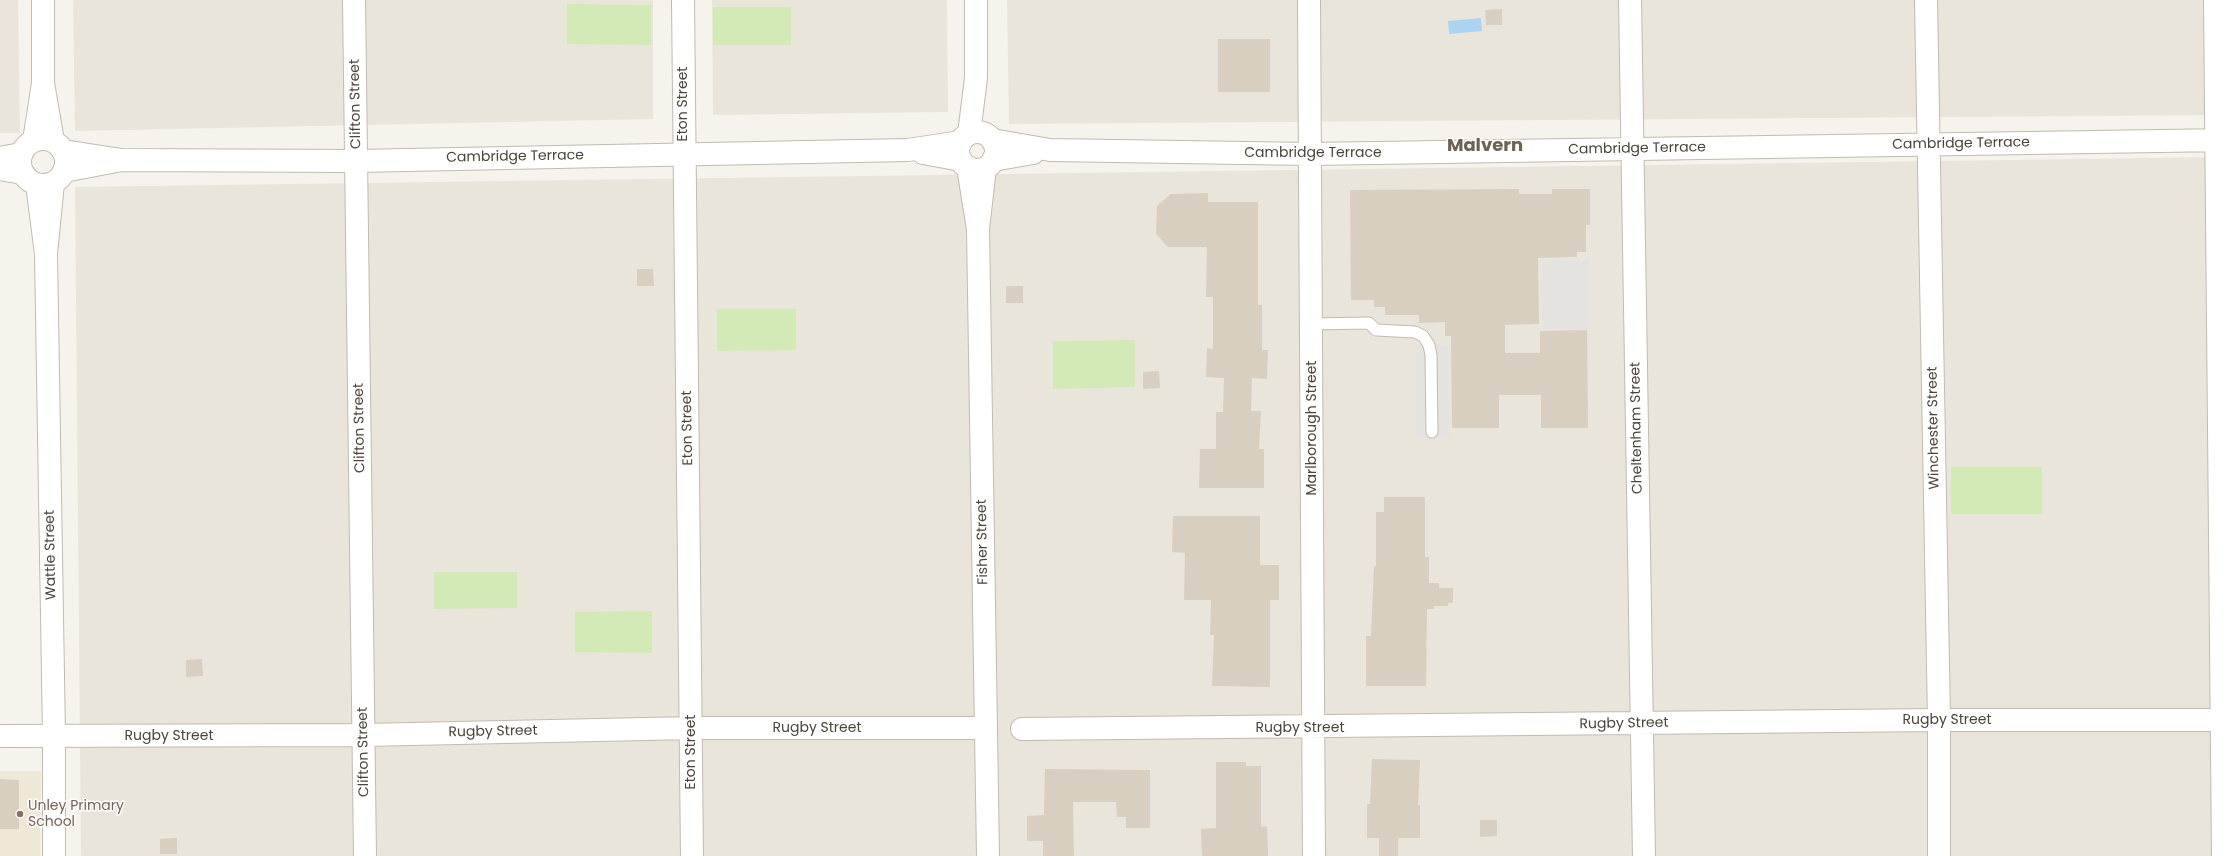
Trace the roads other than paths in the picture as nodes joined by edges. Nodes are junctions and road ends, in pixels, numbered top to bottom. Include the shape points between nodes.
1 (43, 0) edge
2 (354, 0) edge
3 (683, 0) edge
4 (976, 0) edge
5 (1309, 0) edge
6 (1630, 0) edge
7 (1926, 0) edge
8 (2215, 0) edge
9 (2220, 140) edge
10 (1929, 144) junction
11 (1633, 149) junction
12 (977, 151) junction
13 (684, 154) junction
14 (1310, 154) junction
15 (0, 158) edge
16 (357, 161) junction
17 (43, 162) junction
18 (0, 169) edge
19 (1311, 324) junction
20 (1432, 432) dead end
21 (1939, 720) junction
22 (2223, 720) edge
23 (1642, 724) junction
24 (692, 728) junction
25 (986, 728) junction
26 (1314, 728) junction
27 (1022, 729) dead end
28 (364, 735) junction
29 (0, 736) edge
30 (54, 736) junction
31 (54, 856) edge
32 (365, 856) edge
33 (692, 856) edge
34 (988, 856) edge
35 (1314, 856) edge
36 (1644, 856) edge
37 (1939, 856) edge
38 (2223, 856) edge

1 - 17 street, Wattle Street
2 - 16 street, Clifton Street
3 - 13 street, Eton Street
4 - 12 street, Fisher Street
5 - 14 street, Marlborough Street
6 - 11 street, Cheltenham Street
7 - 10 street, Winchester Street
8 - 9 street
9 - 10 street, Cambridge Terrace
9 - 22 street
10 - 11 street, Cambridge Terrace
10 - 21 street, Winchester Street
11 - 14 street, Cambridge Terrace
11 - 23 street, Cheltenham Street
12 - 13 street, Cambridge Terrace
12 - 14 street, Cambridge Terrace
12 - 25 street, Fisher Street
13 - 16 street, Cambridge Terrace
13 - 24 street, Eton Street
14 - 19 street, Marlborough Street
15 - 17 street, Cambridge Terrace
16 - 17 street, Cambridge Terrace
16 - 28 street, Clifton Street
17 - 18 street, Cambridge Terrace
17 - 30 street, Wattle Street
19 - 20 lane via 1369,323 1376,330 1415,332 1423,336 1429,345 1431,355
19 - 26 street, Marlborough Street
21 - 22 street, Rugby Street
21 - 23 street, Rugby Street
21 - 37 street, Winchester Street
22 - 38 street
23 - 26 street, Rugby Street
23 - 36 street, Cheltenham Street
24 - 25 street, Rugby Street
24 - 28 street, Rugby Street
24 - 33 street, Eton Street
25 - 34 street, Fisher Street
26 - 27 street, Rugby Street
26 - 35 street, Marlborough Street
28 - 30 street, Rugby Street
28 - 32 street, Clifton Street
29 - 30 street, Rugby Street
30 - 31 street, Wattle Street

